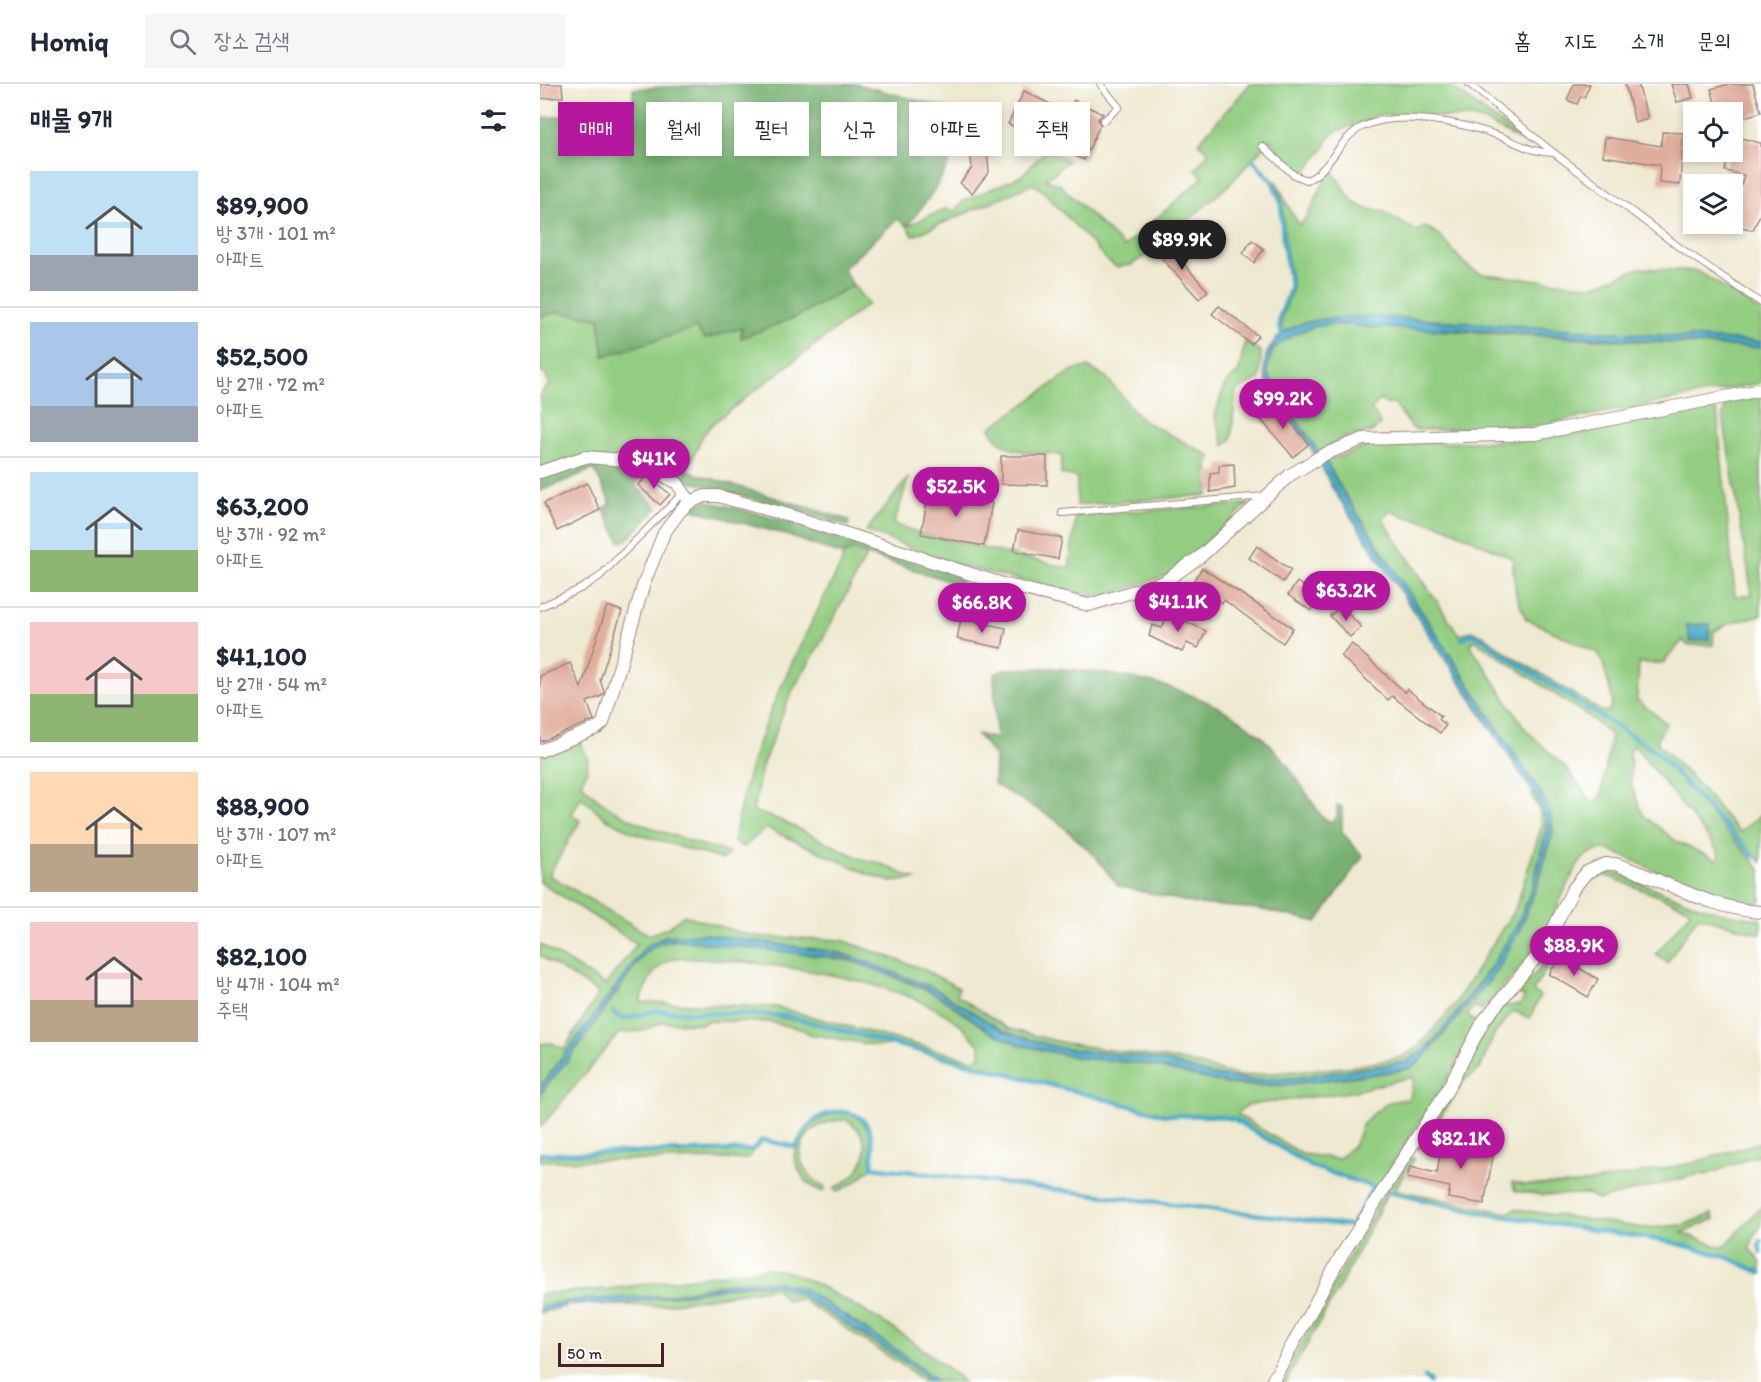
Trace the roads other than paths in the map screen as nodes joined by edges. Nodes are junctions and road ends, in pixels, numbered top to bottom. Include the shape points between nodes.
1 (1100, 84) edge
2 (1469, 84) edge
3 (1103, 121) dead end
4 (1262, 146) dead end
5 (1554, 153) junction
6 (1761, 303) edge
7 (1761, 390) edge
8 (540, 472) edge
9 (1266, 496) junction
10 (687, 498) junction
11 (1062, 513) dead end
12 (540, 607) edge
13 (540, 751) edge
14 (1761, 912) edge
15 (1272, 1382) edge

1 - 3 lane via 1119,107
2 - 5 lane
4 - 5 lane via 1294,175 1307,180 1319,175 1336,150 1360,128 1389,119 1462,127 1501,137 1533,152
5 - 6 lane
7 - 9 street via 1535,435 1363,439 1325,454 1290,475
8 - 10 street via 585,457 637,461 677,483
9 - 10 street via 1201,556 1164,582 1089,605 999,583 862,537 718,496
9 - 11 lane
10 - 12 lane via 599,577
10 - 13 street via 670,522 644,583 603,723
14 - 15 street via 1709,901 1615,864 1587,872 1573,889 1544,948 1484,1020 1446,1092 1341,1256

